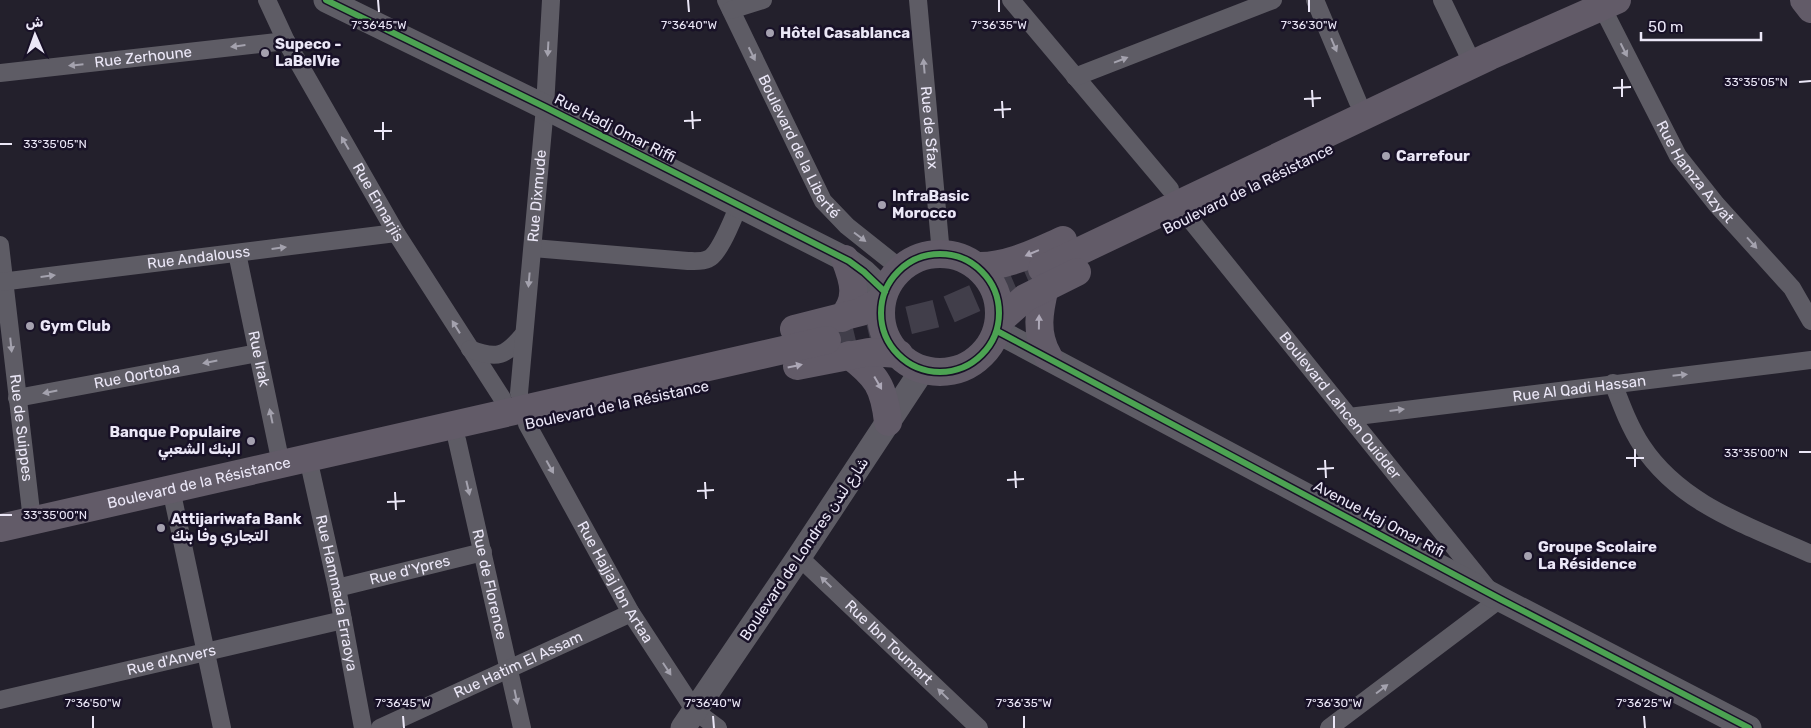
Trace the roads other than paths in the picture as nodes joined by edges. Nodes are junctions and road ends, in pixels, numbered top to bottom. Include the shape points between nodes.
1 (267, 0) edge
2 (326, 0) edge
3 (551, 0) edge
4 (763, 0) edge
5 (918, 0) edge
6 (1012, 0) edge
7 (1273, 0) edge
8 (1315, 0) edge
9 (1442, 0) edge
10 (1804, 0) edge
11 (1610, 3) edge
12 (728, 5) edge
13 (1811, 9) edge
14 (286, 40) junction
15 (1479, 54) junction
16 (0, 74) edge
17 (1075, 77) junction
18 (1358, 102) junction
19 (545, 106) junction
20 (1170, 189) junction
21 (739, 205) junction
22 (1189, 218) junction
23 (396, 233) junction
24 (0, 245) edge
25 (532, 248) junction
26 (237, 253) junction
27 (941, 254) junction
28 (845, 259) junction
29 (977, 266) junction
30 (901, 269) junction
31 (1043, 278) junction
32 (2, 282) edge
33 (884, 296) junction
34 (1811, 321) edge
35 (998, 326) junction
36 (834, 329) junction
37 (524, 334) junction
38 (470, 348) junction
39 (258, 353) junction
40 (898, 354) junction
41 (849, 355) junction
42 (1048, 356) junction
43 (1811, 360) edge
44 (923, 369) junction
45 (1613, 383) junction
46 (11, 391) edge
47 (510, 395) junction
48 (1349, 416) junction
49 (888, 422) junction
50 (527, 424) junction
51 (457, 440) junction
52 (339, 451) junction
53 (308, 458) junction
54 (281, 464) junction
55 (171, 489) junction
56 (32, 520) junction
57 (0, 528) edge
58 (483, 552) junction
59 (1811, 554) edge
60 (799, 557) junction
61 (337, 588) junction
62 (1496, 596) junction
63 (631, 614) junction
64 (343, 620) junction
65 (206, 652) junction
66 (510, 669) junction
67 (0, 700) edge
68 (689, 720) edge
69 (222, 728) edge
70 (363, 728) edge
71 (380, 728) edge
72 (522, 728) edge
73 (718, 728) edge
74 (978, 728) edge
75 (1329, 728) edge
76 (1749, 728) edge

1 - 14 street, Rue Ennarjis
2 - 19 street, Rue Hadj Omar Riffi
3 -> 19 street, Rue Dixmude
4 - 12 street
27 -> 5 street, Rue de Sfax
6 - 17 street
17 -> 7 street
8 -> 18 street
9 - 15 street
10 - 13 main road
11 - 15 main road, Boulevard de la Résistance
11 -> 34 street, Rue Hamza Azyat via 1678,156 1716,204 1792,288
12 -> 30 street, Boulevard de la Liberté via 823,201 847,226
14 -> 16 street, Rue Zerhoune
23 -> 14 street, Rue Ennarjis
15 - 18 main road, Boulevard de la Résistance
15 - 22 main road, Boulevard de la Résistance via 1488,72
15 - 31 main road
17 - 20 street
18 - 20 main road, Boulevard de la Résistance
19 - 21 street, Rue Hadj Omar Riffi
19 - 25 street, Rue Dixmude
20 -> 29 main road, Boulevard de la Résistance via 1008,263
21 - 25 street via 718,248 706,260
21 - 28 street, Rue Hadj Omar Riffi
22 - 31 main road, Boulevard de la Résistance
22 - 48 street, Boulevard Lahcen Ouidder
26 -> 23 street, Rue Andalouss
38 -> 23 street, Rue Ennarjis
24 - 32 street, Rue de Suippes
25 -> 37 street, Rue Dixmude
32 -> 26 street, Rue Andalouss
26 - 39 street, Rue Irak
27 - 29 main road via 962,257
27 - 30 main road via 920,258
28 - 33 street, Rue Hadj Omar Riffi via 864,272
28 - 36 main road via 854,293 849,310
29 - 35 main road via 997,294
30 - 33 main road
31 - 35 main road, Boulevard de la Résistance
42 -> 31 main road via 1039,329
32 -> 46 street, Rue de Suippes
33 - 36 main road via 874,307
33 - 40 main road via 884,329
35 - 42 street, Avenue Haj Omar Rifi
35 - 44 main road via 987,349 972,363 952,370
36 - 47 main road
36 - 52 main road
37 - 38 street via 515,346 500,355 482,354
37 - 47 street, Rue Dixmude
38 - 47 street, Rue Ennarjis
39 -> 46 street, Rue Qortoba
54 -> 39 street, Rue Irak
40 - 41 main road, Boulevard de la Résistance
40 - 44 main road
41 -> 49 main road via 880,384
50 -> 41 main road, Boulevard de la Résistance
42 - 62 street, Avenue Haj Omar Rifi
45 -> 43 street, Rue Al Qadi Hassan
44 - 49 street, Boulevard de Londres شارع لندن
48 -> 45 street, Rue Al Qadi Hassan
45 - 59 street via 1642,447 1675,482 1718,513
46 - 56 street, Rue de Suippes
47 - 52 main road via 354,432
48 - 62 street, Boulevard Lahcen Ouidder
49 - 60 street, Boulevard de Londres شارع لندن
50 - 51 main road, Boulevard de la Résistance
50 -> 63 street, Rue Hajjaj Ibn Artaa
51 - 52 main road, Boulevard de la Résistance via 361,461
51 -> 58 street, Rue de Florence
52 - 53 main road, Boulevard de la Résistance
53 - 54 main road, Boulevard de la Résistance
53 - 61 street, Rue Hammada Erraoya
54 - 55 main road, Boulevard de la Résistance
55 - 56 main road, Boulevard de la Résistance
55 - 65 street
56 - 57 main road, Boulevard de la Résistance
58 - 61 street, Rue d'Ypres
58 - 66 street, Rue de Florence
60 - 68 street, Boulevard de Londres شارع لندن
74 -> 60 street, Rue Ibn Toumart
61 - 64 street, Rue Hammada Erraoya
75 -> 62 street
62 - 76 street, Avenue Haj Omar Rifi
63 - 66 street, Rue Hatim El Assam
63 -> 68 street, Rue Hajjaj Ibn Artaa
64 - 65 street, Rue d'Anvers
64 - 70 street, Rue Hammada Erraoya
65 - 67 street, Rue d'Anvers
65 - 69 street
66 - 71 street, Rue Hatim El Assam
66 -> 72 street, Rue de Florence
68 - 73 street, Rue Hajjaj Ibn Artaa

